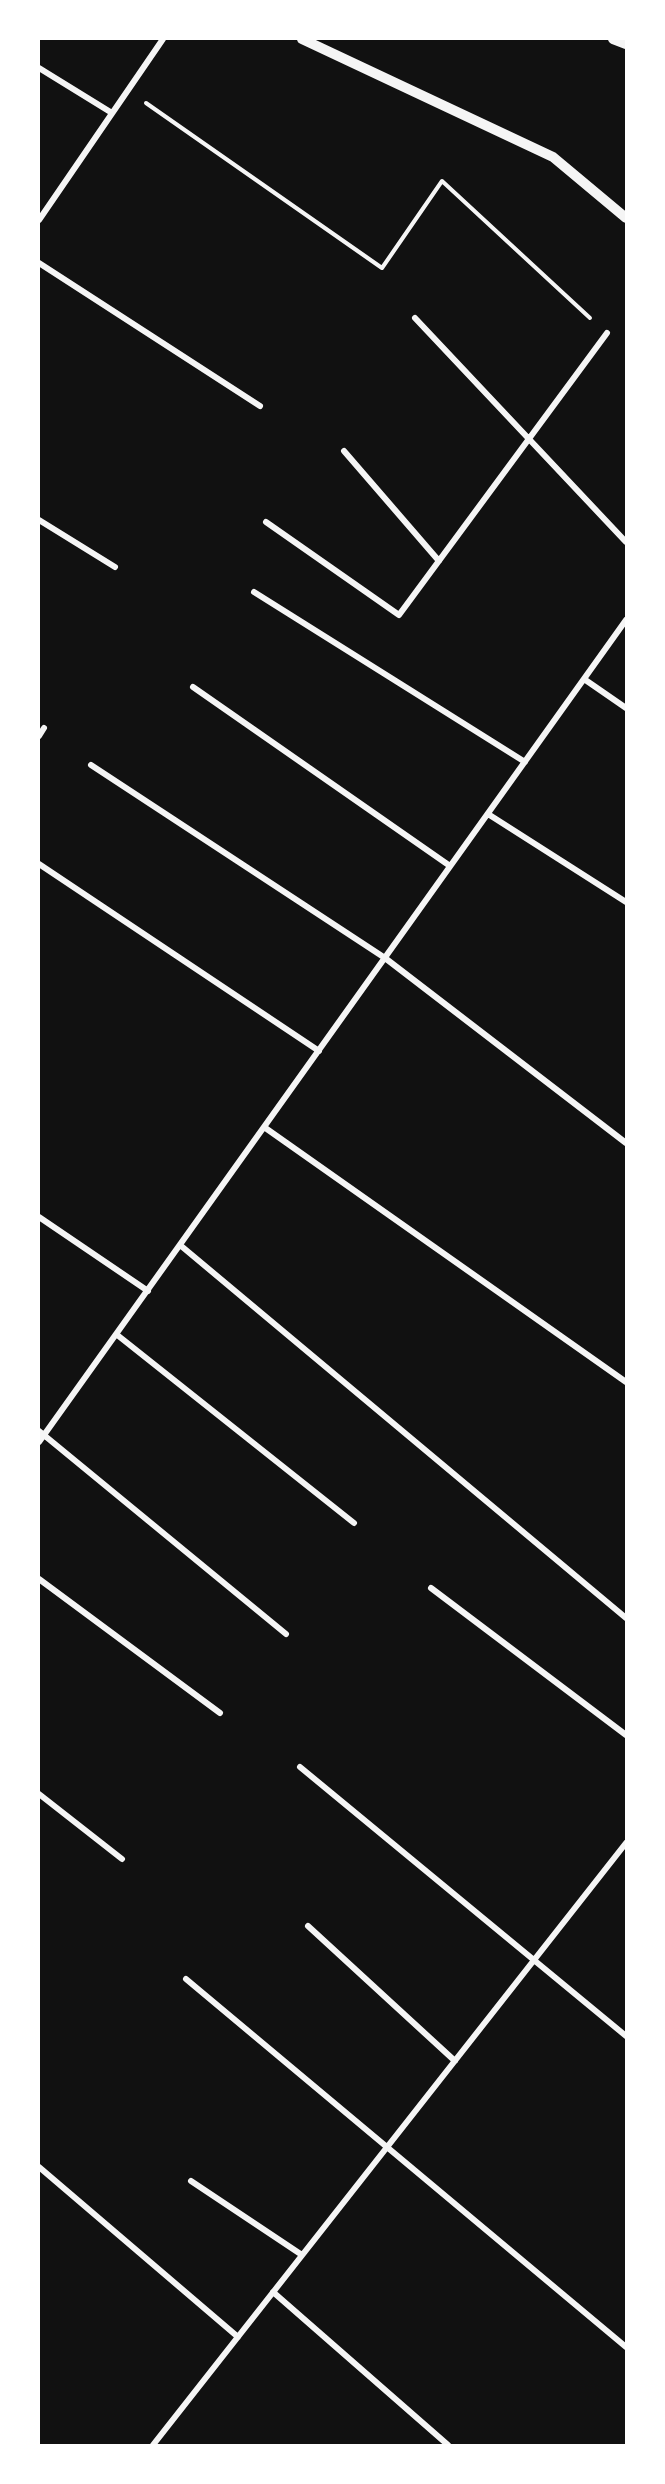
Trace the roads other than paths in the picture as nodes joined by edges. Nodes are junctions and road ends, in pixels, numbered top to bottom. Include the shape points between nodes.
1 (163, 39) edge
2 (302, 39) edge
3 (613, 39) edge
4 (626, 44) edge
5 (39, 68) edge
6 (112, 113) junction
7 (626, 218) edge
8 (39, 220) edge
9 (39, 263) edge
10 (415, 318) dead end
11 (607, 333) road end
12 (260, 406) dead end
13 (529, 438) junction
14 (344, 451) dead end
15 (39, 520) edge
16 (266, 522) dead end
17 (626, 542) edge
18 (439, 561) junction
19 (115, 567) dead end
20 (254, 592) dead end
21 (626, 621) edge
22 (584, 679) junction
23 (193, 687) dead end
24 (626, 708) edge
25 (44, 728) dead end
26 (39, 736) edge
27 (525, 762) junction
28 (91, 765) dead end
29 (488, 814) junction
30 (39, 864) edge
31 (450, 866) junction
32 (626, 902) edge
33 (385, 958) junction
34 (319, 1051) junction
35 (264, 1127) junction
36 (626, 1143) edge
37 (39, 1217) edge
38 (180, 1245) junction
39 (148, 1291) junction
40 (116, 1334) junction
41 (626, 1382) edge
42 (41, 1433) edge
43 (39, 1442) edge
44 (354, 1523) dead end
45 (39, 1579) edge
46 (430, 1588) dead end
47 (626, 1618) edge
48 (286, 1634) dead end
49 (220, 1713) dead end
50 (626, 1735) edge
51 (300, 1767) dead end
52 (39, 1794) edge
53 (626, 1843) edge
54 (122, 1858) dead end
55 (308, 1926) dead end
56 (535, 1959) junction
57 (186, 1979) dead end
58 (626, 2036) edge
59 (455, 2061) junction
60 (387, 2148) junction
61 (39, 2167) edge
62 (191, 2181) dead end
63 (302, 2255) junction
64 (273, 2292) junction
65 (238, 2337) junction
66 (626, 2347) edge
67 (153, 2445) edge
68 (448, 2445) edge

1 - 6 street
2 - 7 street via 553,157
3 - 4 street
5 - 6 street
6 - 8 street
9 - 12 street
10 - 13 street
11 - 13 street
13 - 17 street
13 - 18 street
14 - 18 street
15 - 19 street
16 - 18 street via 399,615
20 - 27 street
21 - 22 street
22 - 24 street
22 - 27 street
23 - 31 street
25 - 26 street
27 - 29 street
28 - 33 street
29 - 31 street
29 - 32 street
30 - 34 street
31 - 33 street
33 - 34 street
33 - 36 street
34 - 35 street
35 - 38 street
35 - 41 street
37 - 39 street
38 - 39 street
38 - 47 street
39 - 40 street
40 - 42 street
40 - 44 street
42 - 43 street
42 - 48 street
45 - 49 street
46 - 50 street
51 - 56 street
52 - 54 street
53 - 56 street
55 - 59 street
56 - 58 street
56 - 59 street
57 - 60 street
59 - 60 street
60 - 63 street
60 - 66 street
61 - 65 street
62 - 63 street
63 - 64 street
64 - 65 street
64 - 68 street
65 - 67 street

